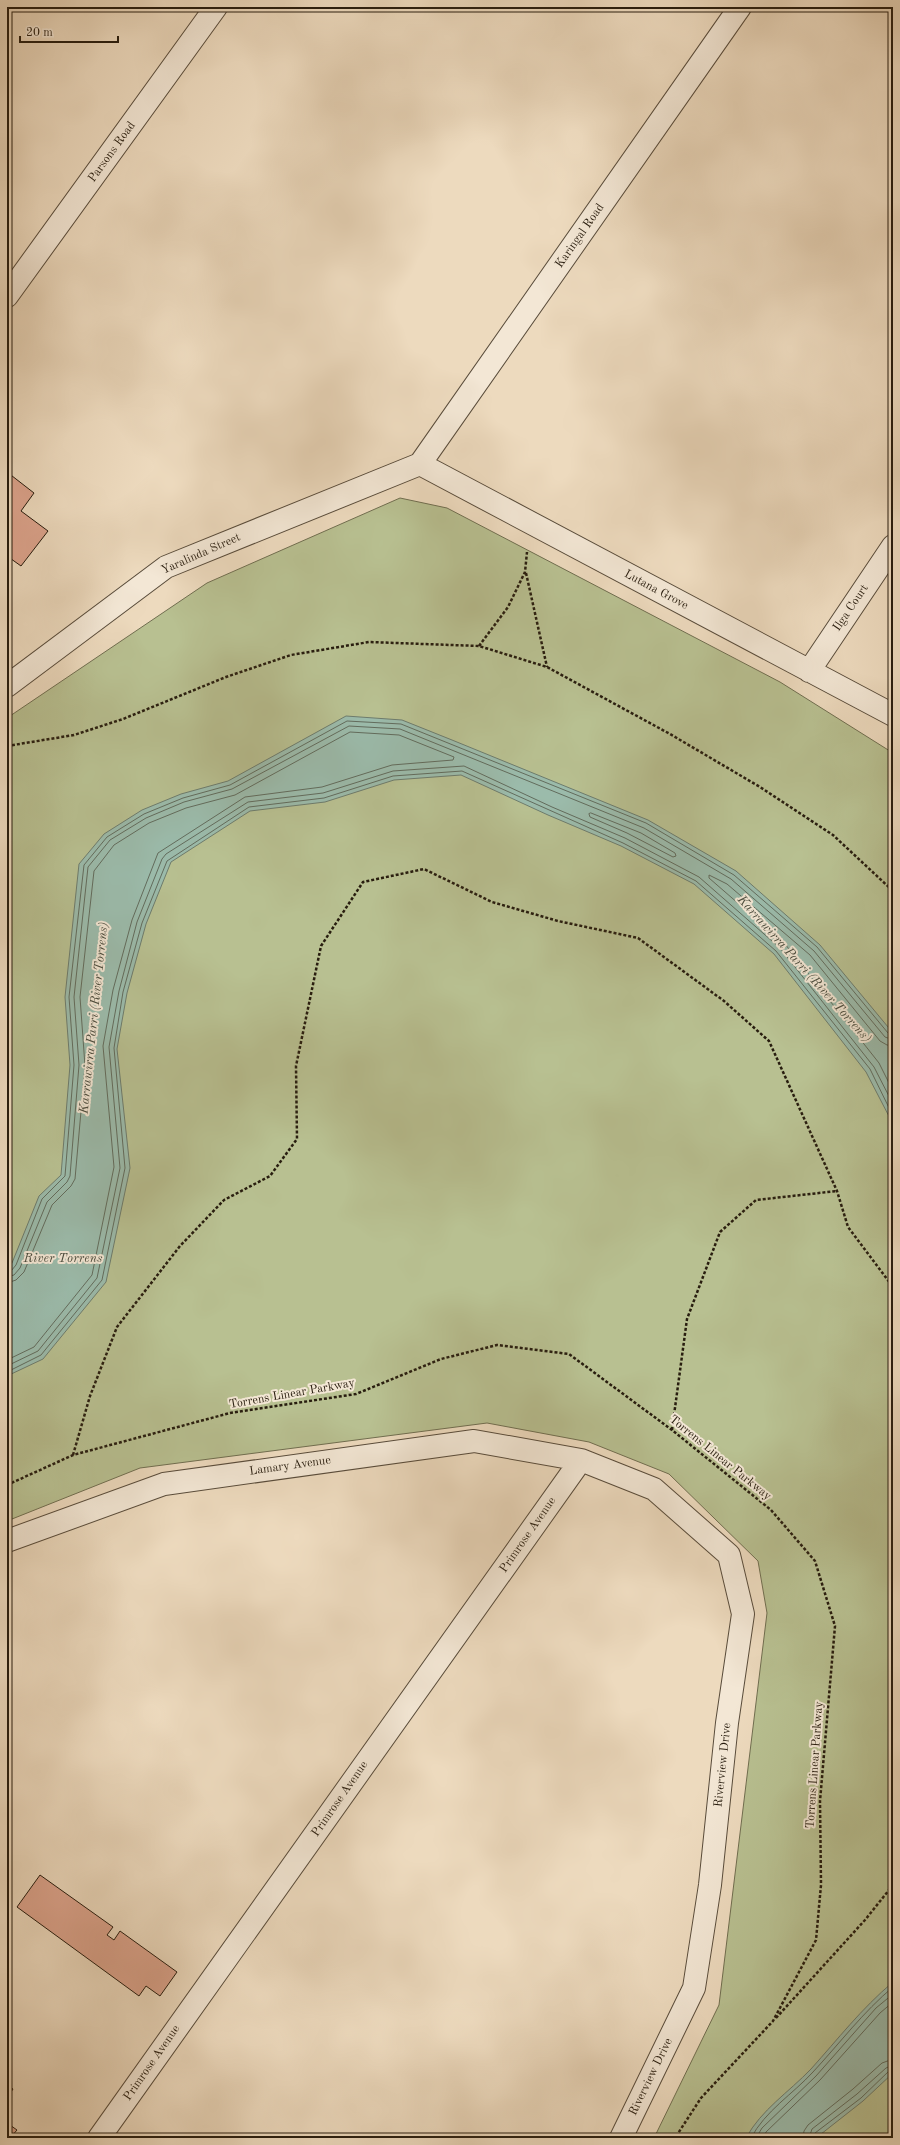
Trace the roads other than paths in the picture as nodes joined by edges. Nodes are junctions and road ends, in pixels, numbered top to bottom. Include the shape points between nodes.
1 (216, 7) edge
2 (740, 7) edge
3 (7, 296) edge
4 (420, 464) junction
5 (893, 546) edge
6 (809, 671) junction
7 (7, 686) edge
8 (893, 715) edge
9 (581, 1460) junction
10 (7, 1541) edge
11 (99, 2138) edge
12 (621, 2138) edge

1 - 3 street, Parsons Road
2 - 4 street, Karingal Road
4 - 6 street, Lutana Grove
4 - 7 street, Yaralinda Street via 166,567
5 - 6 street, Ilga Court
6 - 8 street, Lutana Grove
9 - 10 street, Lamary Avenue via 474,1441 164,1484
9 - 11 street, Primrose Avenue
9 - 12 street, Riverview Drive via 654,1489 729,1555 743,1614 727,1723 710,1885 694,1988

